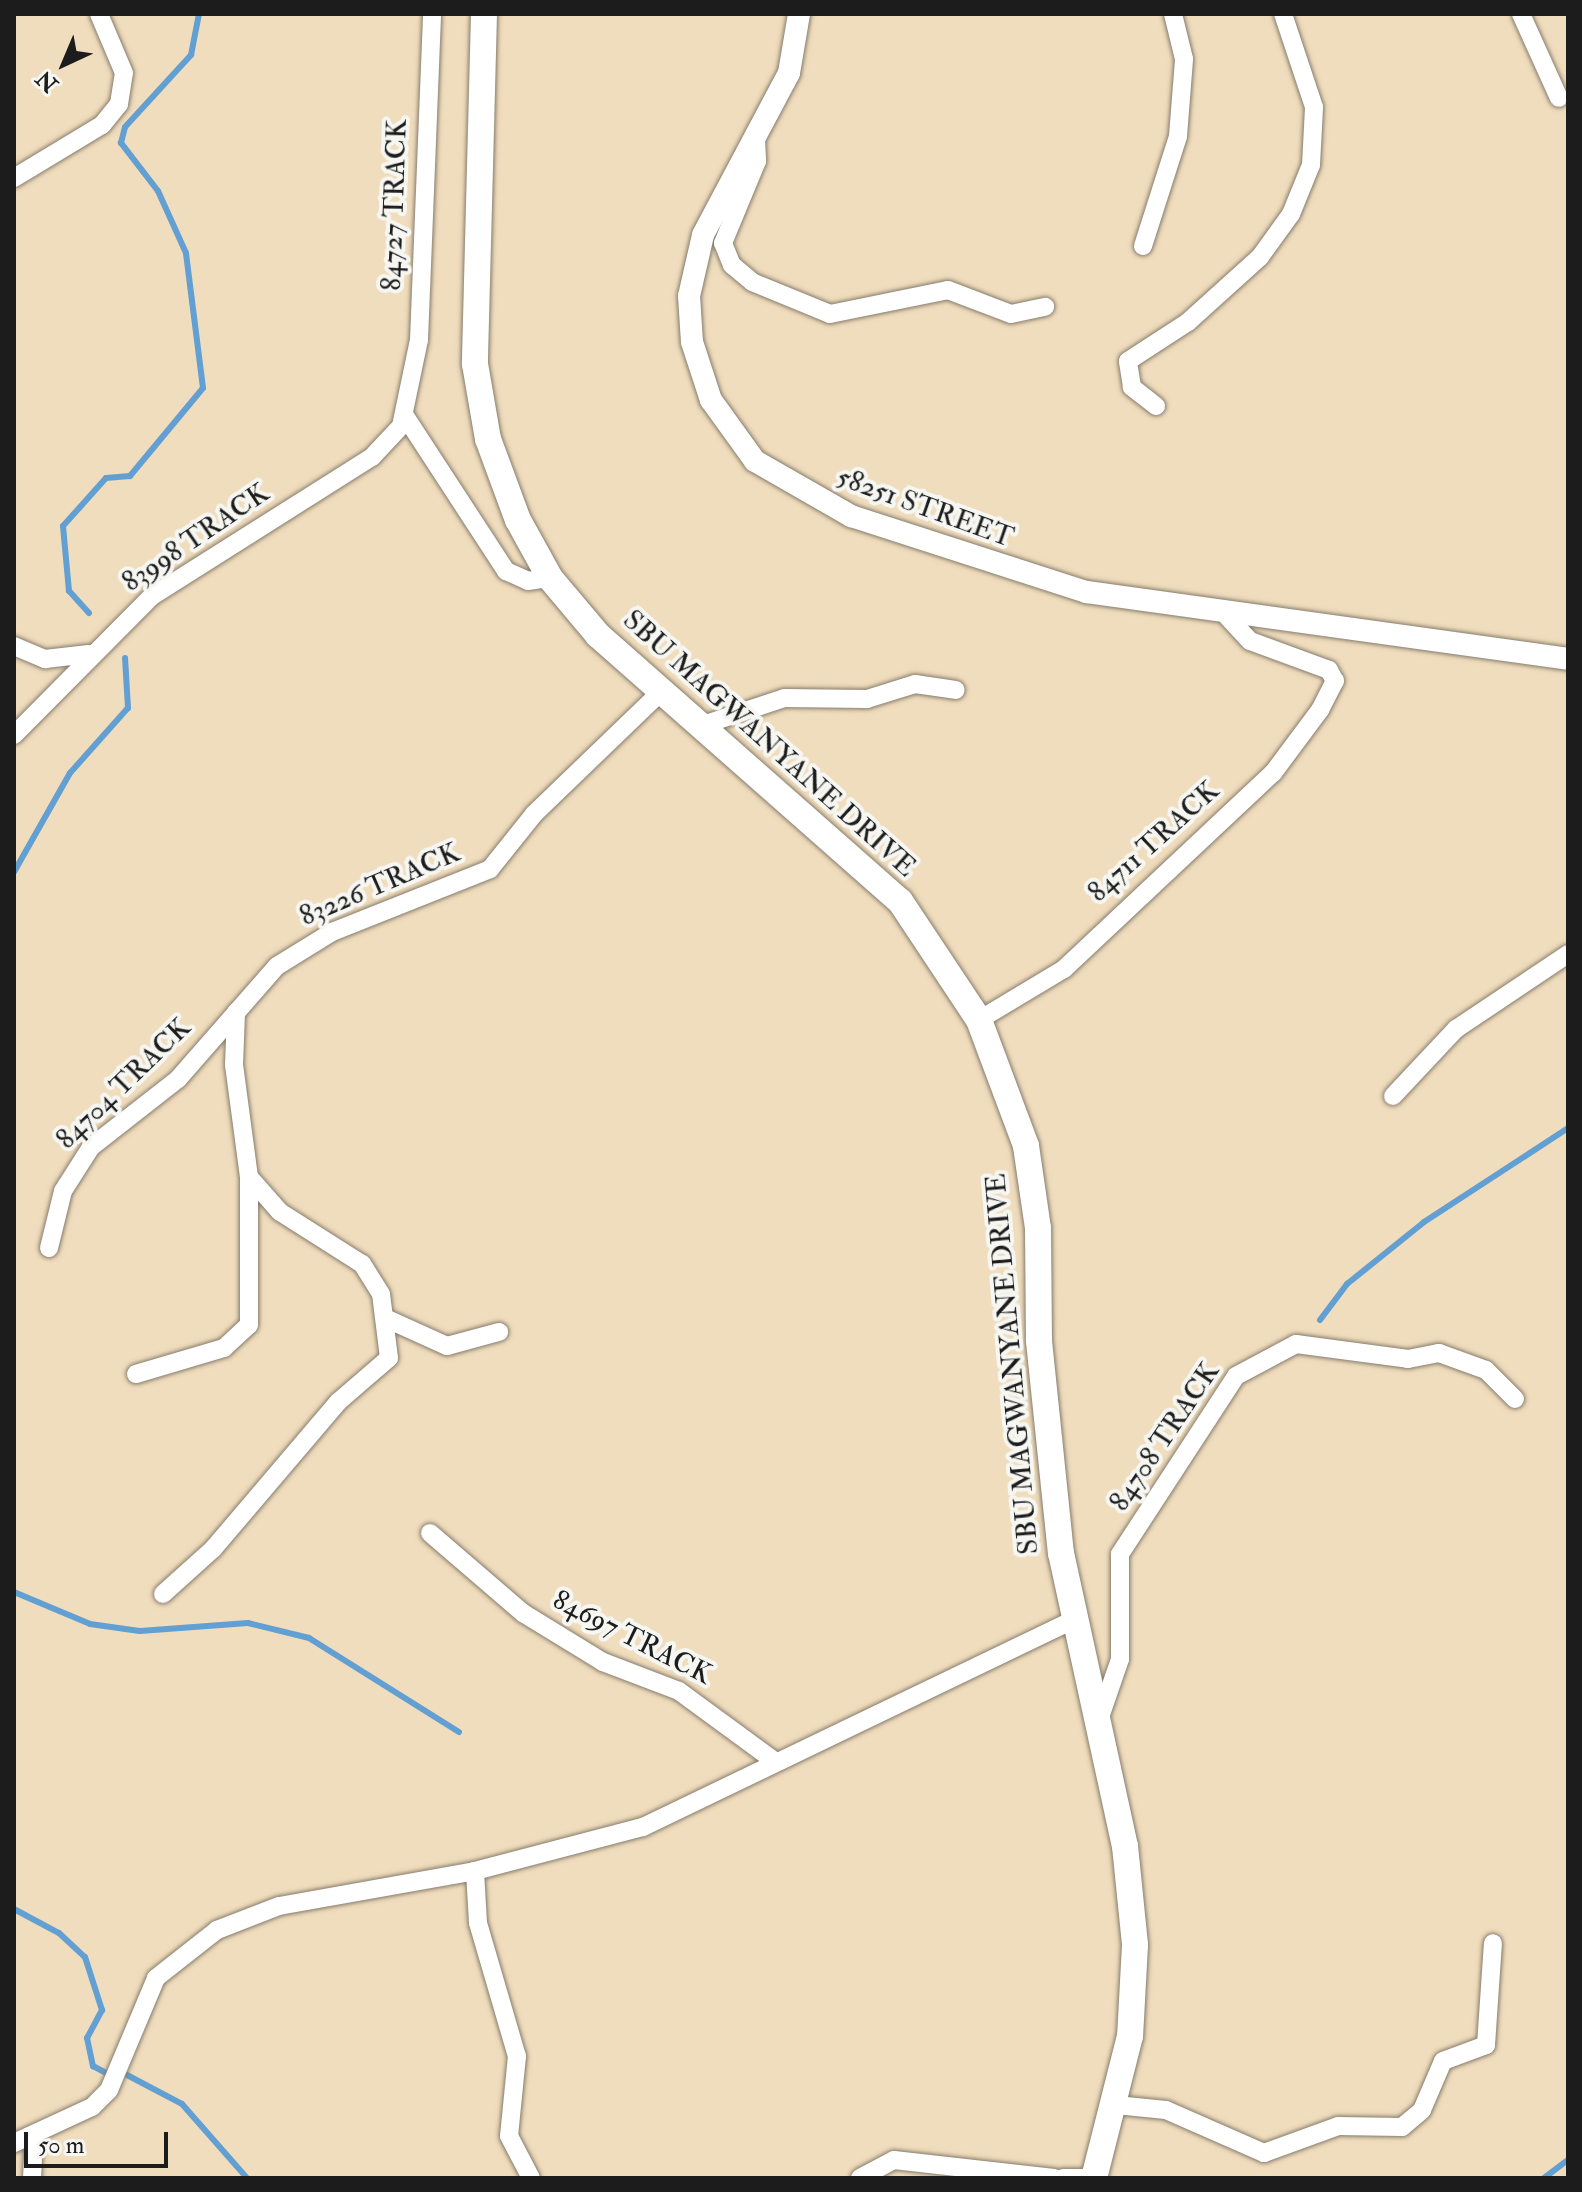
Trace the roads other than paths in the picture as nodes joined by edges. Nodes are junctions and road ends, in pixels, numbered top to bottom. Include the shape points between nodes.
1 (99, 14) edge
2 (432, 14) edge
3 (484, 14) edge
4 (799, 14) edge
5 (1173, 14) edge
6 (1283, 14) edge
7 (1521, 14) edge
8 (1559, 98) dead end
9 (756, 139) junction
10 (14, 178) edge
11 (1143, 246) dead end
12 (1045, 307) dead end
13 (411, 397) joint
14 (1156, 406) dead end
15 (405, 416) junction
16 (550, 578) junction
17 (1228, 617) junction
18 (14, 646) edge
19 (89, 654) junction
20 (1568, 659) edge
21 (956, 690) dead end
22 (662, 691) junction
23 (23, 712) edge
24 (703, 725) junction
25 (14, 735) edge
26 (1568, 954) edge
27 (236, 1012) junction
28 (979, 1020) junction
29 (1393, 1096) dead end
30 (249, 1177) junction
31 (49, 1248) dead end
32 (385, 1318) junction
33 (499, 1332) dead end
34 (136, 1374) dead end
35 (1515, 1399) dead end
36 (430, 1533) dead end
37 (163, 1594) dead end
38 (1073, 1620) junction
39 (1097, 1726) junction
40 (773, 1760) junction
41 (475, 1871) junction
42 (1493, 1943) dead end
43 (1116, 2105) junction
44 (34, 2138) junction
45 (14, 2143) edge
46 (32, 2178) edge
47 (531, 2178) edge
48 (860, 2178) edge
49 (1054, 2178) edge
50 (1063, 2178) edge
51 (1086, 2178) edge
52 (1094, 2178) edge

1 - 10 street via 124,73 119,104 102,125
2 - 13 street, 84727 TRACK
3 - 16 main road, SBU MAGWANYANE DRIVE via 474,287 478,392 507,498
4 - 9 street, 58251 STREET via 789,73
5 - 11 street via 1184,59 1178,136
6 - 14 street via 1318,128 1311,165 1291,214 1260,257 1188,322 1128,361 1132,387
7 - 8 street
9 - 12 street via 757,161 723,243 732,265 752,282 830,314 948,290 1011,314
9 - 17 street, 58251 STREET via 703,235 689,296 692,342 711,400 755,461 819,503 980,562 1087,592
13 - 15 street, 83998 TRACK
15 - 16 street via 506,571 518,580
15 - 19 street, 83998 TRACK via 372,457 152,596
16 - 22 main road, SBU MAGWANYANE DRIVE via 598,635
17 - 20 street, 58251 STREET
17 - 28 street, 84711 TRACK via 1250,641 1334,675 1320,710 1273,773 1055,977
18 - 19 street via 45,659
19 - 23 street, 83998 TRACK
21 - 24 street via 915,684 867,699 784,698
22 - 24 main road, SBU MAGWANYANE DRIVE
22 - 27 street, 83226 TRACK via 534,814 490,869 307,944
23 - 25 street, 83998 TRACK
24 - 28 main road, SBU MAGWANYANE DRIVE via 900,901
26 - 29 street via 1456,1029
27 - 30 street via 234,1065
27 - 31 street, 84704 TRACK via 178,1079 91,1147 63,1191
28 - 38 main road, SBU MAGWANYANE DRIVE via 1007,1083 1032,1178 1039,1341
30 - 32 street via 280,1212 350,1250 381,1294
30 - 34 street via 249,1325 224,1348
32 - 33 street via 447,1346
32 - 37 street via 391,1334 384,1367 338,1402 213,1549
35 - 39 street, 84708 TRACK via 1486,1370 1439,1353 1408,1359 1296,1344 1236,1376 1120,1554 1120,1659
36 - 40 street, 84697 TRACK via 523,1613 603,1662 679,1691
38 - 39 main road, SBU MAGWANYANE DRIVE
38 - 40 street
39 - 43 main road, SBU MAGWANYANE DRIVE via 1125,1846 1135,1945
40 - 41 street via 643,1827
41 - 44 street via 335,1893 217,1930 156,1978 109,2090
41 - 47 street via 478,1923 517,2056 509,2136
42 - 43 street via 1488,2040 1443,2061 1422,2110 1402,2127 1338,2126 1277,2151 1251,2150 1166,2110
43 - 52 main road, SBU MAGWANYANE DRIVE
44 - 45 street
44 - 46 street
48 - 49 street via 894,2160
50 - 51 street

